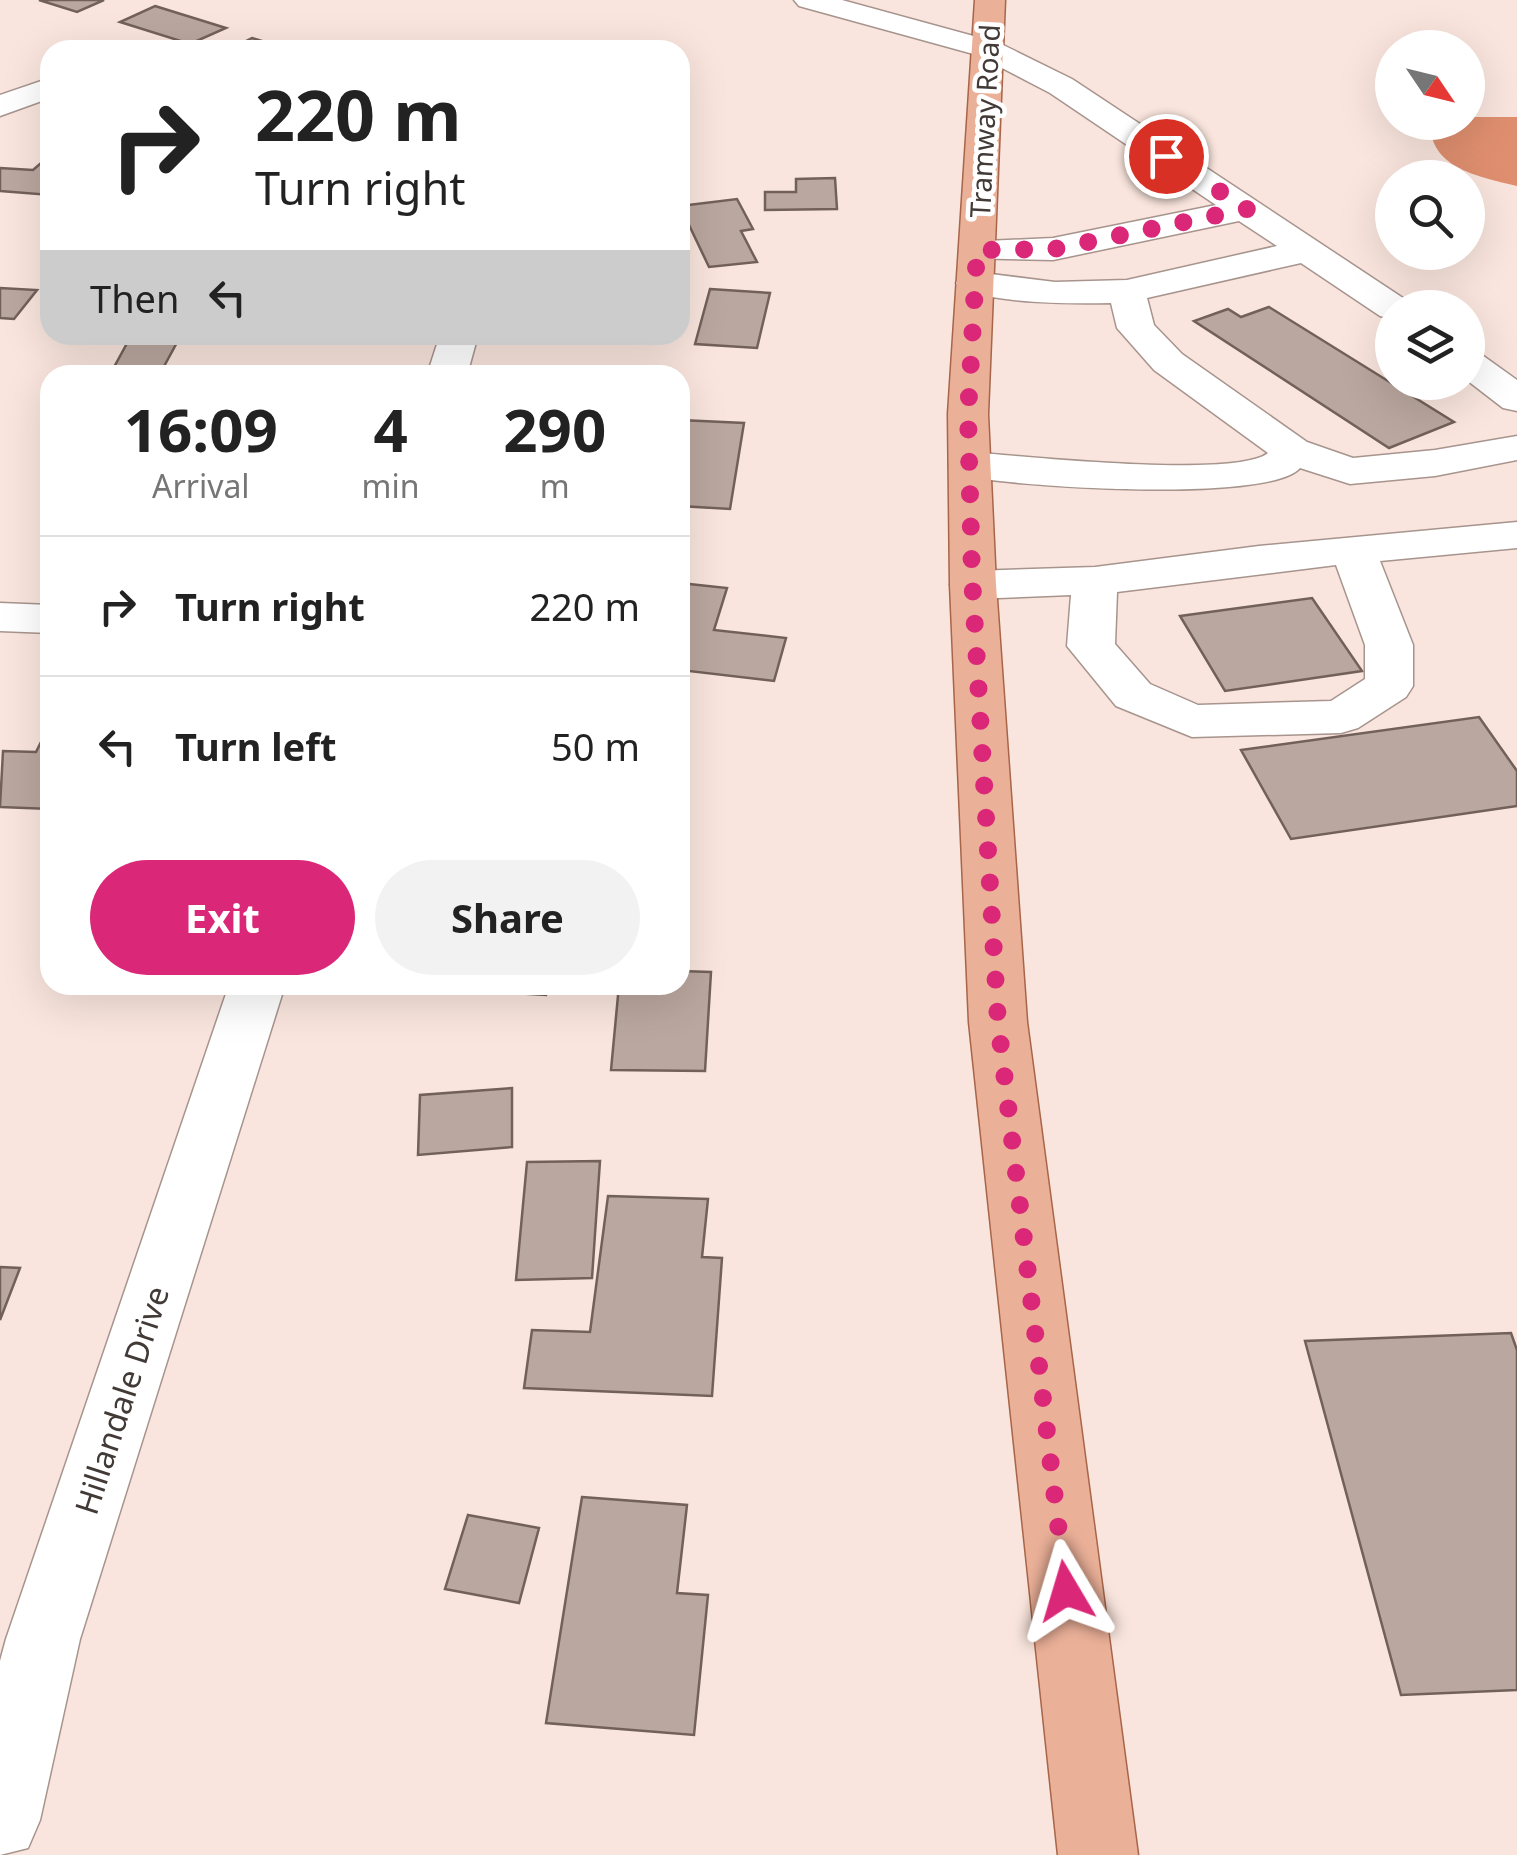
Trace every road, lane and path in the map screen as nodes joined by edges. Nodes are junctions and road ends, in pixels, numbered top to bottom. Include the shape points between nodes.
1 (809, 0) edge
2 (989, 25) edge
3 (0, 71) edge
4 (40, 84) edge
5 (40, 91) edge
6 (0, 106) edge
7 (1247, 209) junction
8 (1154, 230) junction
9 (1308, 250) junction
10 (976, 266) junction
11 (1210, 271) junction
12 (1127, 291) junction
13 (1375, 296) edge
14 (1485, 375) edge
15 (1517, 399) edge
16 (1517, 448) edge
17 (1292, 452) junction
18 (970, 465) junction
19 (1517, 535) edge
20 (1354, 550) junction
21 (1095, 581) junction
22 (972, 585) junction
23 (0, 617) edge
24 (40, 619) edge
25 (252, 995) edge
26 (22, 1638) edge
27 (0, 1820) edge
28 (1098, 1855) edge

1 - 2 street
2 - 7 street via 1061,86
2 - 10 main road, Tramway Road
3 - 4 street
5 - 6 street
7 - 8 street
7 - 9 street
8 - 10 street
8 - 11 street
9 - 11 street
9 - 13 street
10 - 12 street via 1055,292
10 - 18 main road, Tramway Road
11 - 12 street
12 - 17 street via 1136,328 1168,362
14 - 15 street
16 - 17 street via 1350,471
17 - 18 street via 1279,466 1241,476 1102,476
18 - 22 main road, Tramway Road
19 - 20 street
20 - 21 street
20 - 21 street via 1389,645 1388,686 1340,716 1192,721 1133,694 1091,646
21 - 22 street
22 - 28 main road, Tramway Road via 998,1022
23 - 24 street
25 - 26 street, Hillandale Drive
26 - 27 street, Hillandale Drive

